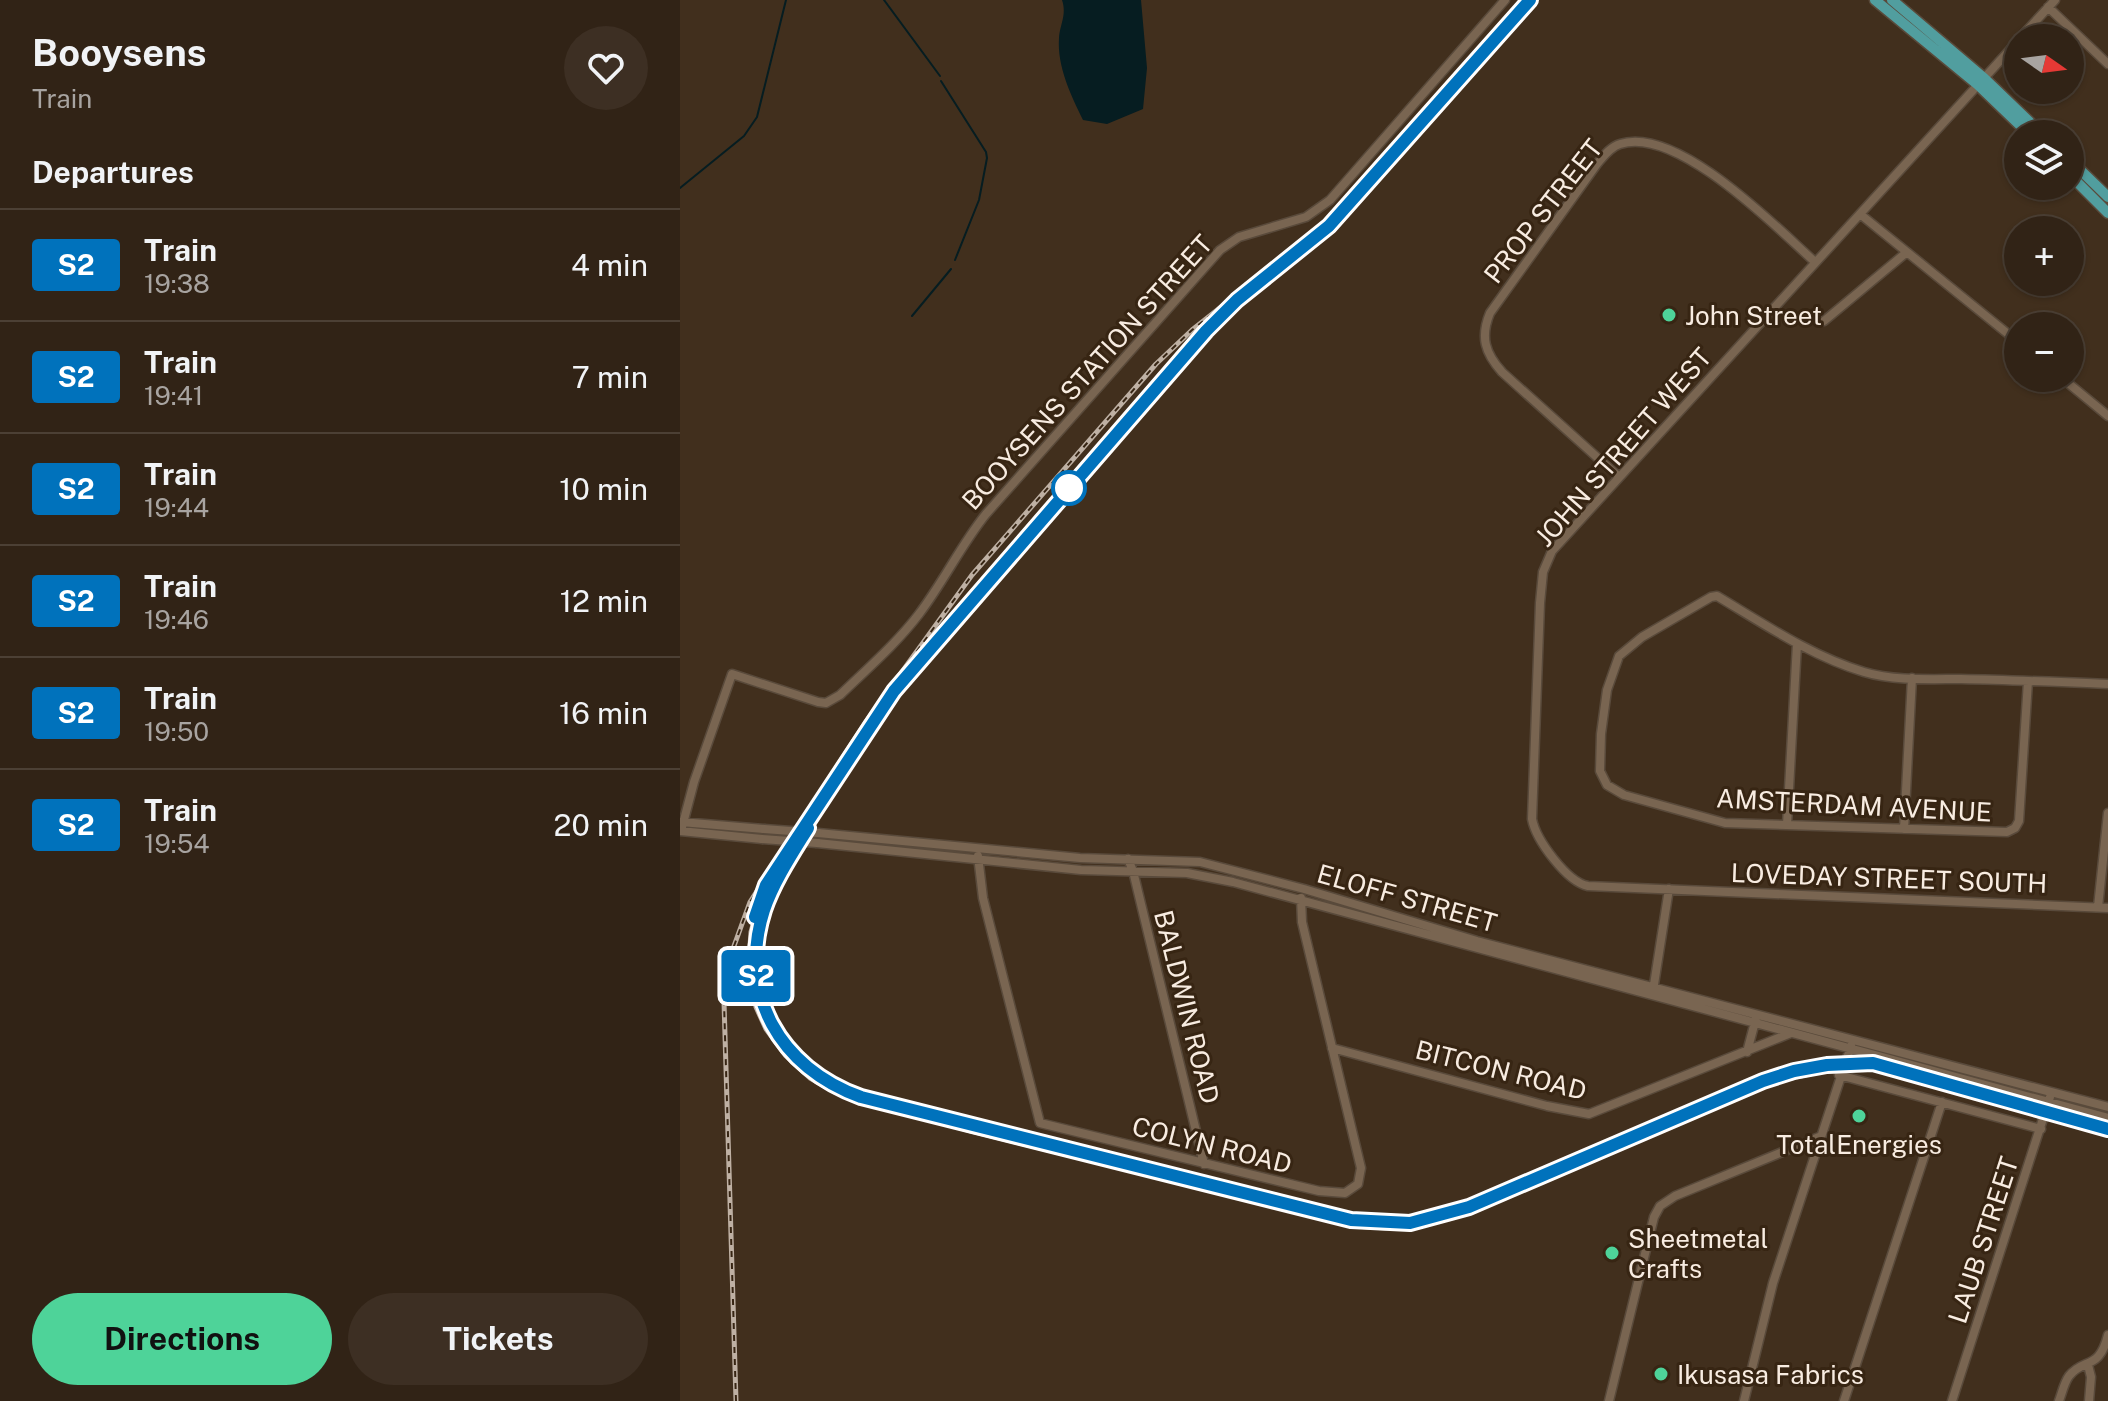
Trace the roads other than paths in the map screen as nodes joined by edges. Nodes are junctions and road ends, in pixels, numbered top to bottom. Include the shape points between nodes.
1 (1505, 0) edge
2 (1875, 0) edge
3 (1892, 0) edge
4 (2052, 4) edge
5 (2033, 24) edge
6 (2004, 56) edge
7 (2108, 64) edge
8 (1981, 82) junction
9 (2016, 120) edge
10 (2026, 120) edge
11 (2084, 174) edge
12 (2084, 189) edge
13 (2108, 197) edge
14 (2108, 213) edge
15 (1860, 214) junction
16 (1907, 252) junction
17 (1815, 262) junction
18 (1824, 321) dead end
19 (2004, 331) edge
20 (2079, 392) edge
21 (2108, 416) edge
22 (1619, 477) junction
23 (1797, 644) junction
24 (1912, 678) junction
25 (2028, 681) junction
26 (2108, 684) edge
27 (2108, 813) edge
28 (1787, 825) junction
29 (681, 827) edge
30 (1904, 829) junction
31 (868, 843) junction
32 (983, 847) junction
33 (1051, 854) junction
34 (982, 858) junction
35 (1128, 859) junction
36 (1050, 866) junction
37 (1133, 871) junction
38 (1304, 889) junction
39 (1669, 889) junction
40 (1301, 899) junction
41 (2103, 908) edge
42 (1408, 925) junction
43 (1653, 990) junction
44 (1756, 1019) junction
45 (1792, 1033) junction
46 (1851, 1038) junction
47 (1332, 1048) junction
48 (1848, 1048) junction
49 (1747, 1052) junction
50 (1944, 1069) junction
51 (1840, 1077) junction
52 (2052, 1091) junction
53 (1942, 1102) junction
54 (2049, 1102) junction
55 (2108, 1107) edge
56 (2108, 1118) edge
57 (2041, 1129) junction
58 (1819, 1137) junction
59 (1204, 1164) junction
60 (2108, 1335) edge
61 (2088, 1365) junction
62 (1609, 1401) edge
63 (1744, 1401) edge
64 (1844, 1401) edge
65 (1952, 1401) edge
66 (2059, 1401) edge
67 (2089, 1401) edge

1 - 29 street, BOOYSENS STATION STREET via 1330,200 1306,217 1239,237 1220,250 986,514 912,622 840,695 818,702 732,674
2 - 8 main road
3 - 8 main road
4 - 5 street, JOHN STREET WEST
4 - 7 street
6 - 8 street, JOHN STREET WEST
8 - 9 main road
8 - 10 main road
8 - 15 street, JOHN STREET WEST
11 - 13 main road
12 - 14 main road
15 - 16 street
15 - 17 street, JOHN STREET WEST
16 - 18 street
16 - 19 street
17 - 22 street, JOHN STREET WEST
17 - 22 street, PROP STREET via 1720,178 1685,157 1635,142 1620,144 1597,164 1490,313 1484,337 1491,360 1502,372
20 - 21 street
22 - 39 street, JOHN STREET WEST via 1552,551 1543,572 1532,819 1537,834 1575,882
23 - 24 street via 1866,672
23 - 28 street
23 - 28 street, AMSTERDAM AVENUE via 1717,596 1704,599 1627,647 1619,656 1603,710 1600,771 1607,785 1624,795 1725,823
24 - 25 street
24 - 30 street
25 - 26 street
25 - 30 street, AMSTERDAM AVENUE via 2015,828
27 - 41 street
28 - 30 street, AMSTERDAM AVENUE
29 - 31 street, ELOFF STREET, bridge via 762,839
29 - 31 street, ELOFF STREET, bridge via 818,833
31 - 32 street, ELOFF STREET
31 - 34 street, ELOFF STREET
32 - 33 street, ELOFF STREET
32 - 34 street
33 - 35 street, ELOFF STREET
33 - 36 street
34 - 36 street, ELOFF STREET
34 - 59 street, COLYN ROAD via 980,876 989,920 1040,1123
35 - 37 street, BALDWIN ROAD
35 - 38 street, ELOFF STREET via 1200,862
36 - 37 street, ELOFF STREET
37 - 40 street, ELOFF STREET via 1205,876
37 - 59 street, BALDWIN ROAD
38 - 40 street
38 - 42 street, ELOFF STREET
39 - 41 street, LOVEDAY STREET SOUTH
39 - 43 street
40 - 42 street, ELOFF STREET
40 - 47 street
42 - 43 street, ELOFF STREET
43 - 44 street, ELOFF STREET
44 - 45 street, ELOFF STREET
44 - 46 street, ELOFF STREET
44 - 49 street
45 - 48 street, ELOFF STREET
45 - 49 street, BITCON ROAD
46 - 48 street
46 - 50 street, ELOFF STREET
47 - 49 street, BITCON ROAD via 1589,1114
47 - 59 street, COLYN ROAD via 1361,1168 1353,1190 1334,1194
48 - 50 street, ELOFF STREET
48 - 51 street
50 - 52 street, ELOFF STREET
50 - 54 street, ELOFF STREET
51 - 53 street
51 - 58 street
52 - 54 street, LAUB STREET
52 - 55 street, ELOFF STREET
53 - 57 street
53 - 64 street
54 - 56 street, ELOFF STREET
54 - 57 street, LAUB STREET
57 - 65 street, LAUB STREET
58 - 62 street via 1660,1206
58 - 63 street via 1773,1283
60 - 61 street via 2101,1353
61 - 66 street via 2072,1373
61 - 67 street

